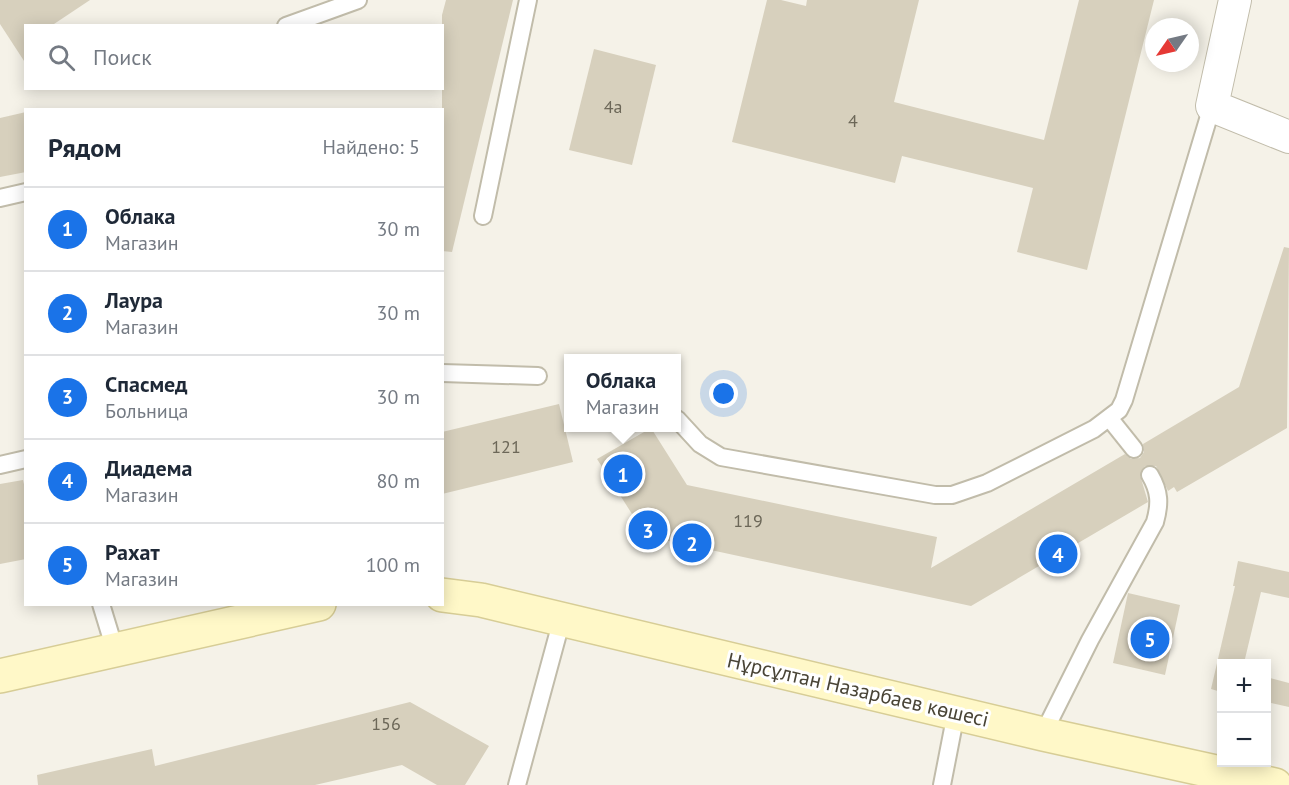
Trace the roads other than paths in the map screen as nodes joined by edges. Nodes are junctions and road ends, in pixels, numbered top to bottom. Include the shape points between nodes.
1 (358, 0) edge
2 (528, 0) edge
3 (1235, 0) edge
4 (292, 24) edge
5 (1212, 106) junction
6 (1289, 137) edge
7 (24, 192) edge
8 (0, 198) edge
9 (483, 216) dead end
10 (444, 373) edge
11 (538, 376) dead end
12 (1110, 419) junction
13 (681, 423) edge
14 (1134, 448) dead end
15 (24, 459) edge
16 (0, 465) edge
17 (1150, 475) dead end
18 (444, 595) edge
19 (102, 606) edge
20 (310, 606) edge
21 (562, 619) junction
22 (115, 650) junction
23 (0, 676) edge
24 (956, 712) junction
25 (1043, 734) junction
26 (517, 785) edge
27 (942, 785) edge
28 (1275, 785) edge

1 - 4 lane
2 - 9 lane
3 - 5 street
5 - 6 street
5 - 12 lane via 1124,400
7 - 8 lane
10 - 11 lane
12 - 13 lane via 967,492 935,495 721,457 700,444
12 - 14 lane
15 - 16 lane
17 - 25 lane via 1158,488 1160,505 1155,522
18 - 21 main road, Нұрсұлтан Назарбаев көшесі
19 - 22 lane
20 - 22 main road
21 - 24 main road, Нұрсұлтан Назарбаев көшесі
21 - 26 lane
22 - 23 main road
24 - 25 main road, Нұрсұлтан Назарбаев көшесі
24 - 27 lane
25 - 28 main road, Нұрсұлтан Назарбаев көшесі

